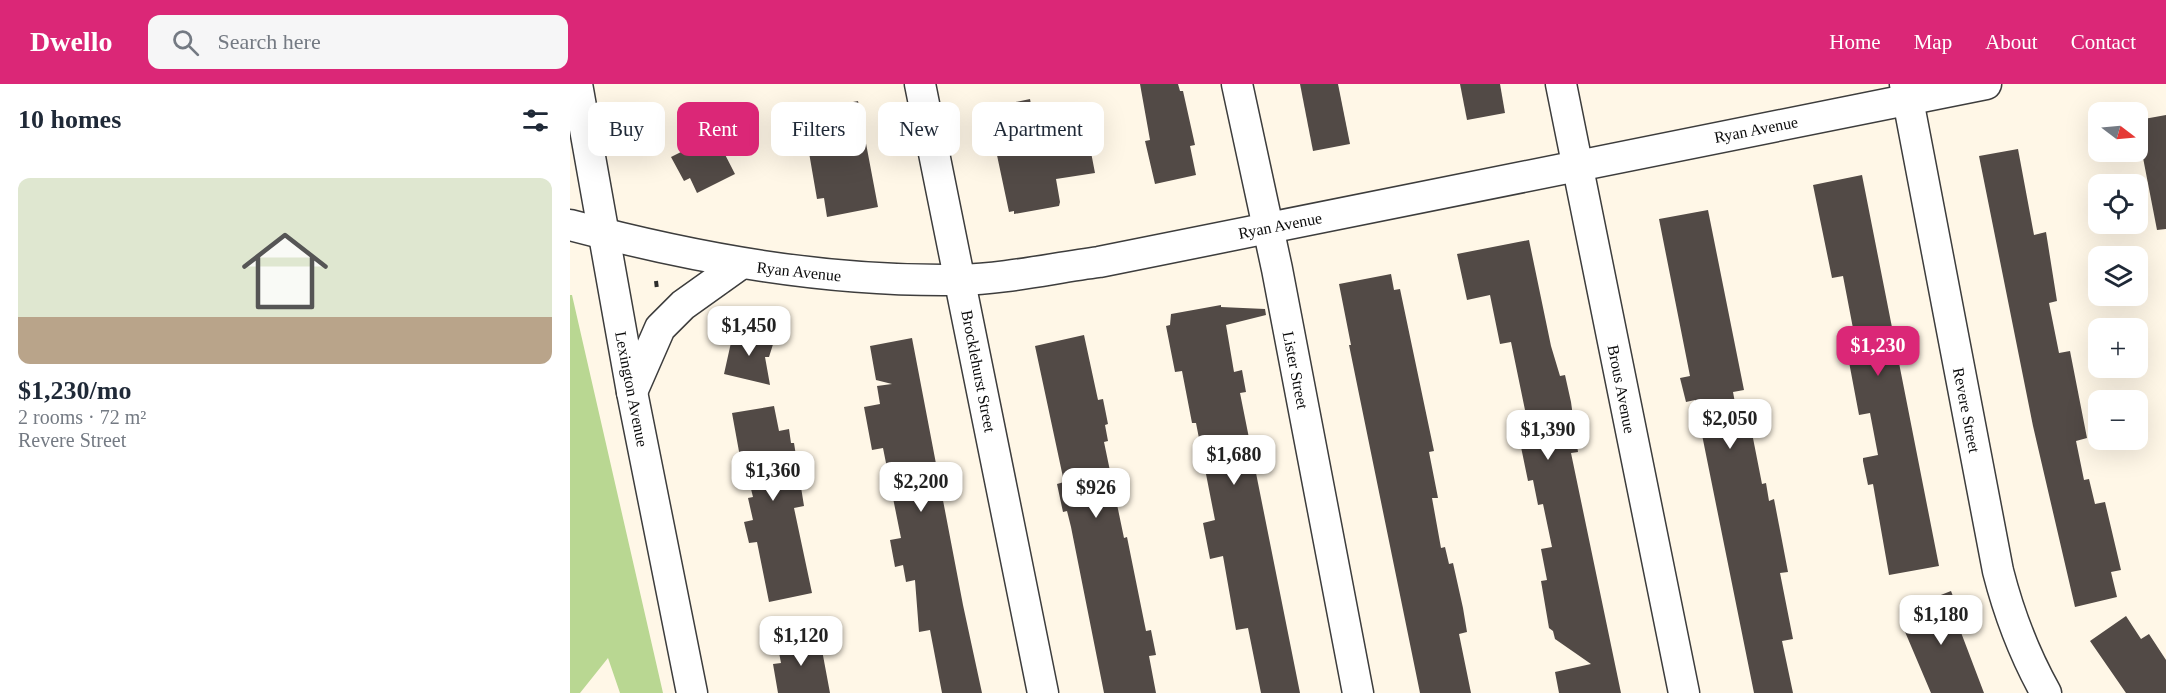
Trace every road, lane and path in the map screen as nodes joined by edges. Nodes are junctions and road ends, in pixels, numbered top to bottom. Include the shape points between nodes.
1 (920, 84) edge
2 (1237, 84) edge
3 (1561, 84) edge
4 (1986, 84) edge
5 (1906, 92) edge
6 (575, 93) edge
7 (1577, 165) junction
8 (570, 225) edge
9 (1267, 228) junction
10 (604, 234) junction
11 (739, 265) junction
12 (961, 280) junction
13 (656, 281) dead end
14 (657, 289) dead end
15 (632, 392) junction
16 (692, 693) edge
17 (1043, 693) edge
18 (1358, 693) edge
19 (1684, 693) edge
20 (2046, 693) edge

1 - 12 street, Brocklehurst Street
2 - 9 street, Lister Street
3 - 7 street, Brous Avenue
4 - 5 street, Ryan Avenue
5 - 7 street, Ryan Avenue
5 - 20 street, Revere Street via 1998,571 2012,621
6 - 10 street, Lexington Avenue
7 - 9 street, Ryan Avenue
7 - 19 street, Brous Avenue
8 - 10 street, Ryan Avenue
9 - 12 street, Ryan Avenue via 1099,262
9 - 18 street, Lister Street
10 - 11 street, Ryan Avenue
10 - 15 street, Lexington Avenue
11 - 12 street, Ryan Avenue via 830,277
11 - 15 street via 683,305 660,328
12 - 17 street, Brocklehurst Street
13 - 14 path
15 - 16 street, Lexington Avenue

